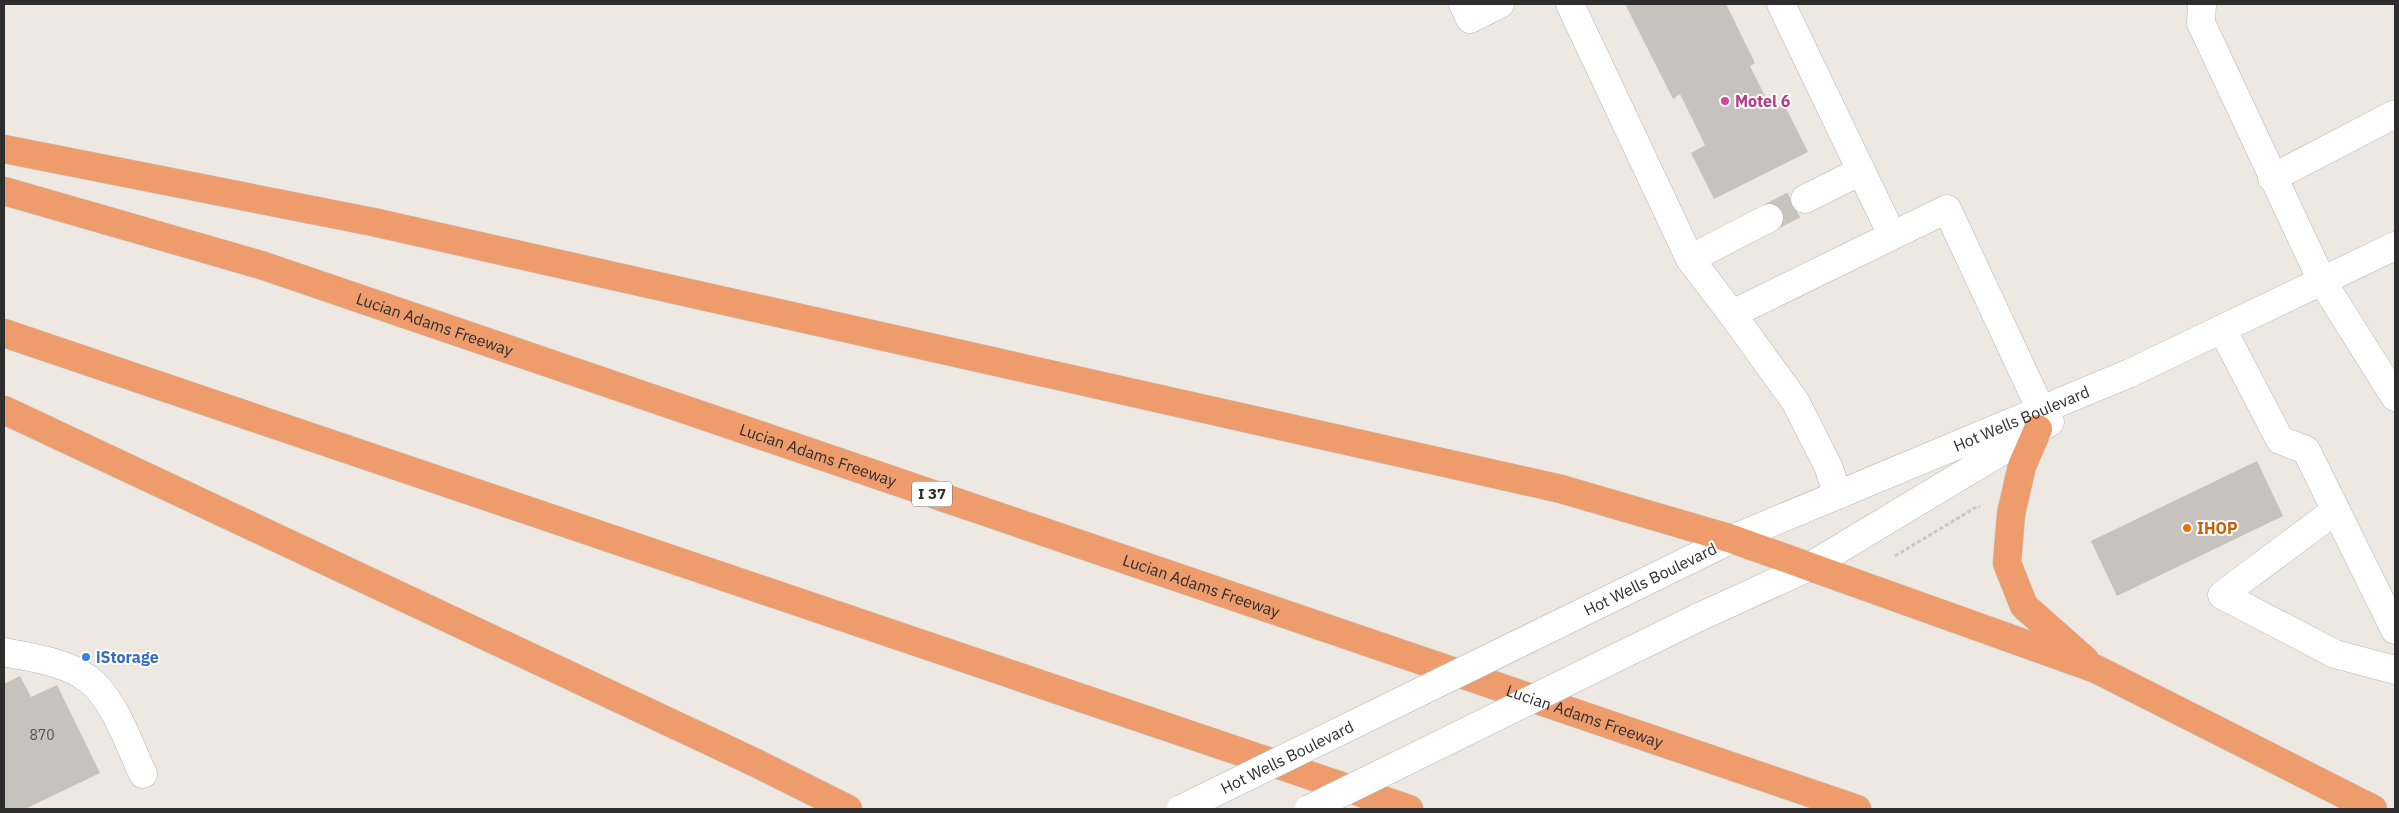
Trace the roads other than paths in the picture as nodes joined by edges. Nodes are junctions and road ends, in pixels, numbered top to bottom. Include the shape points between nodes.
1 (1463, 4) edge
2 (1500, 4) edge
3 (1570, 4) edge
4 (1781, 4) edge
5 (2202, 4) edge
6 (2395, 115) edge
7 (4, 149) edge
8 (1861, 171) junction
9 (2272, 178) junction
10 (4, 191) edge
11 (1805, 199) tunnel mouth
12 (1770, 218) tunnel mouth
13 (1892, 235) junction
14 (2395, 246) edge
15 (1690, 259) junction
16 (2322, 281) junction
17 (1732, 314) junction
18 (2222, 329) junction
19 (4, 333) edge
20 (2395, 397) edge
21 (4, 410) edge
22 (2040, 420) junction
23 (1838, 495) junction
24 (2336, 510) junction
25 (1732, 539) junction
26 (1809, 567) junction
27 (2395, 630) edge
28 (4, 652) edge
29 (2096, 669) junction
30 (2395, 670) edge
31 (756, 763) junction
32 (143, 774) dead end
33 (809, 809) edge
34 (848, 809) edge
35 (1181, 809) edge
36 (1309, 809) edge
37 (1409, 809) edge
38 (1857, 809) edge
39 (2372, 809) edge

1 - 2 street via 1470,19
3 - 15 street
4 - 8 street
5 - 9 street via 2201,23
6 - 9 street
7 - 25 highway via 383,224 1561,489
8 - 11 street
8 - 13 street
9 - 16 street
10 - 38 highway, Lucian Adams Freeway / I 37 via 270,268
12 - 15 street
13 - 17 street
13 - 22 street via 1947,209
14 - 16 street, Hot Wells Boulevard
15 - 17 street
16 - 18 street, Hot Wells Boulevard
16 - 20 street
17 - 23 street via 1796,401 1828,466
18 - 22 street, Hot Wells Boulevard
18 - 24 street via 2280,440 2306,450
19 - 37 highway
21 - 31 highway
22 - 23 street, Hot Wells Boulevard
22 - 26 street, Hot Wells Boulevard
22 - 29 highway via 2010,514 2007,563 2024,606
23 - 25 street, Hot Wells Boulevard
24 - 27 street
24 - 30 street via 2222,595 2335,654
25 - 26 highway
25 - 35 street, Hot Wells Boulevard, bridge
26 - 29 highway
26 - 36 street, Hot Wells Boulevard, bridge via 1697,618
28 - 32 street via 54,663 88,679 110,704
29 - 39 highway
31 - 33 highway
31 - 34 highway

